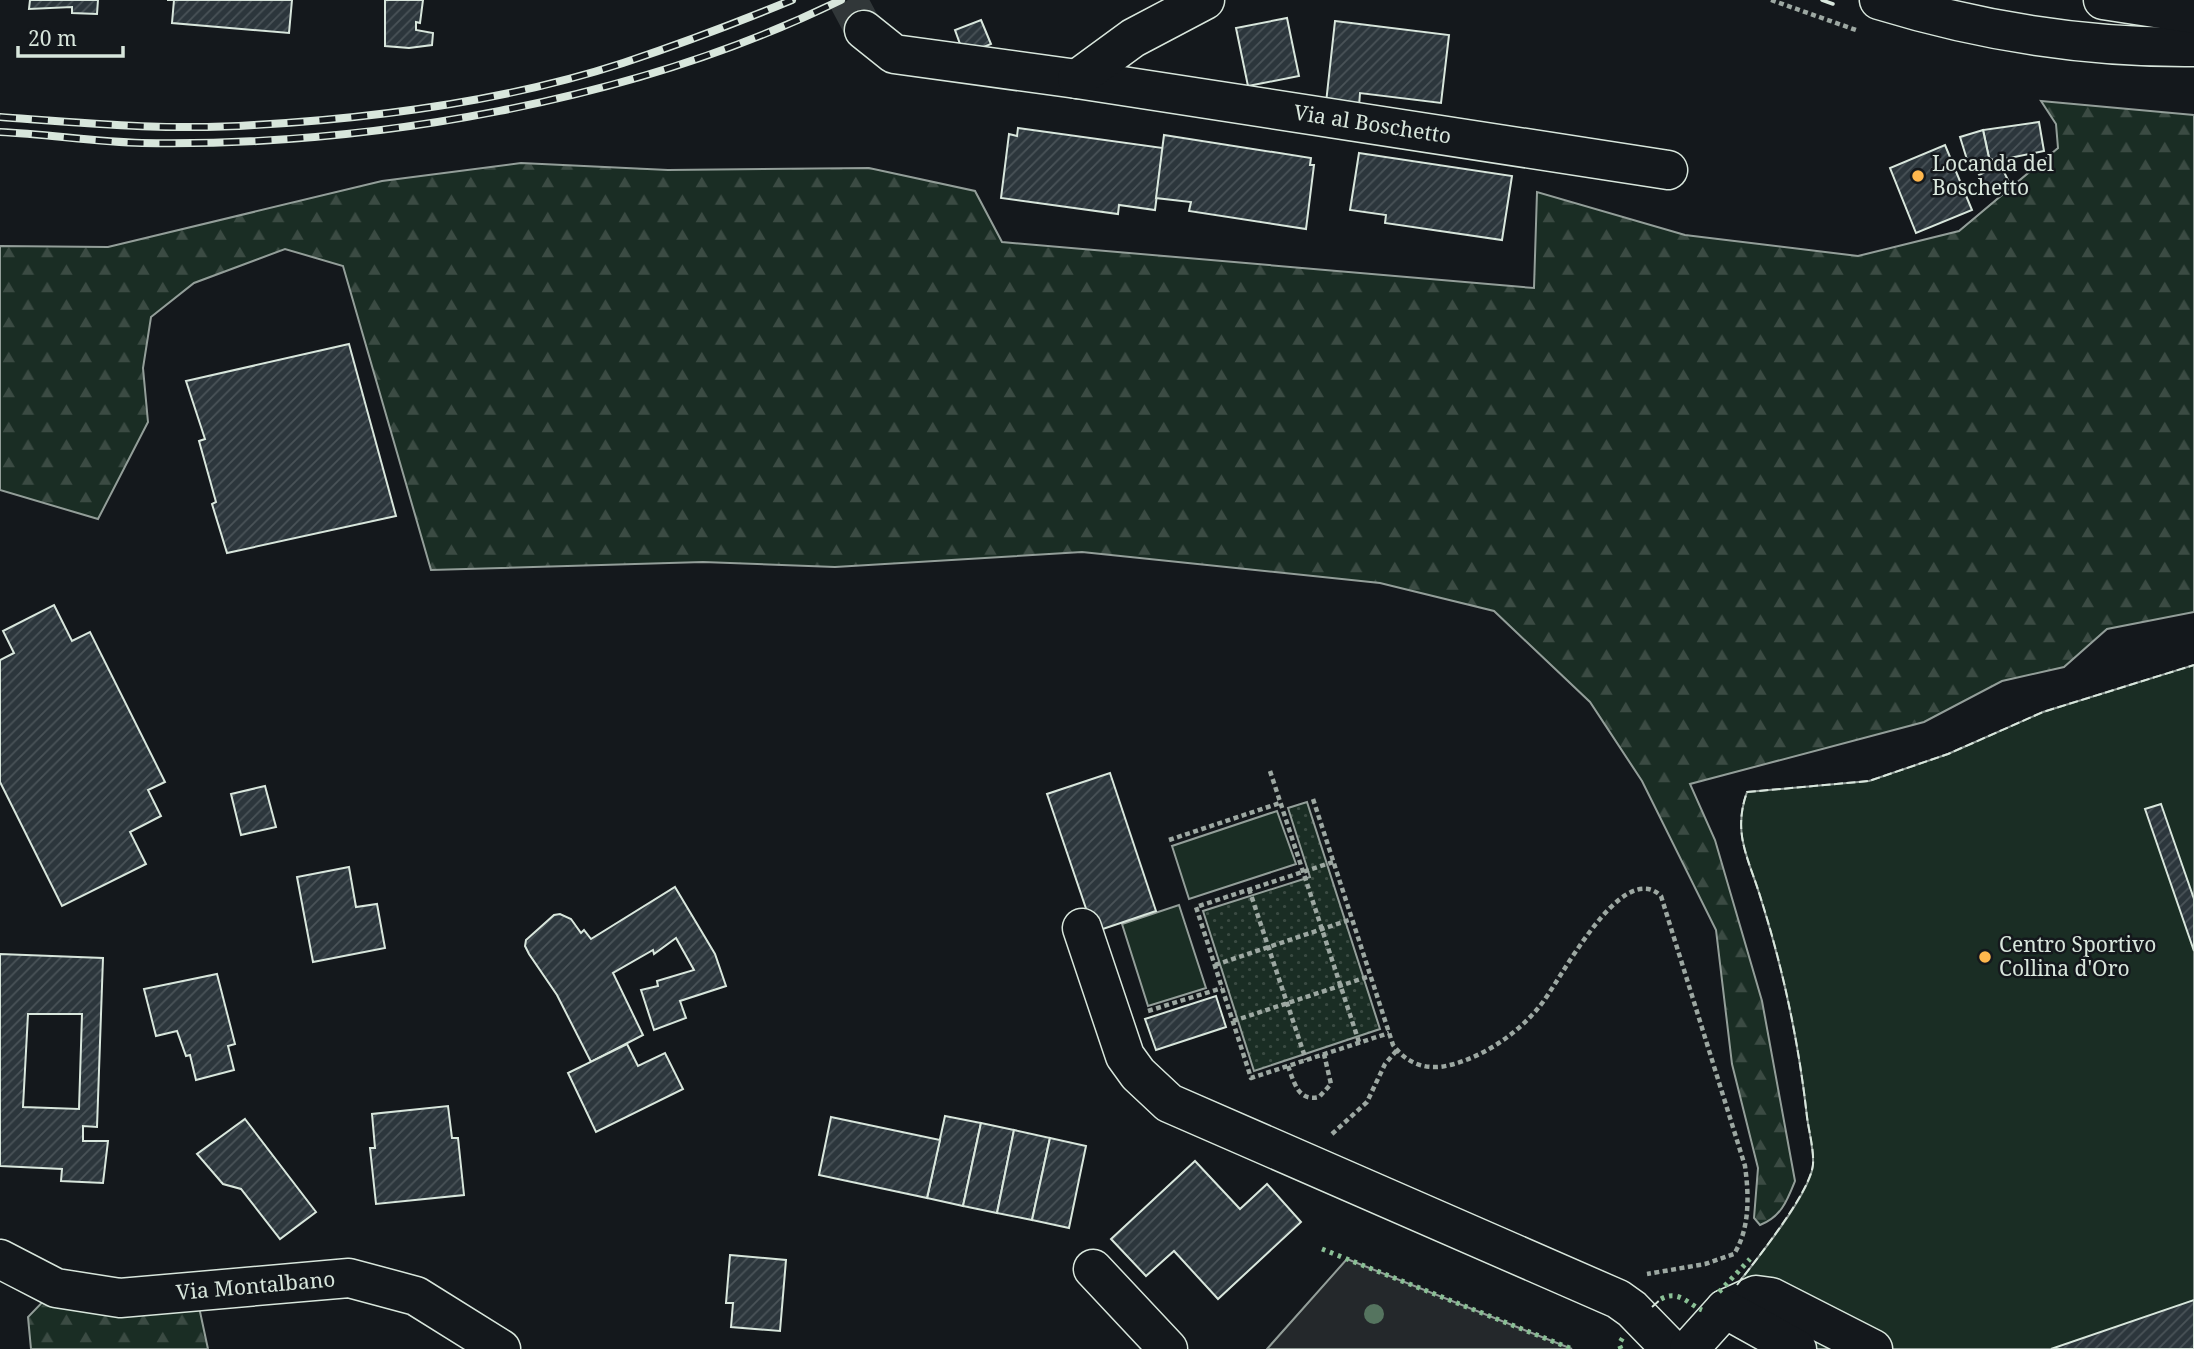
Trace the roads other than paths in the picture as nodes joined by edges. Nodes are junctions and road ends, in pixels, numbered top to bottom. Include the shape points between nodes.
1 (1205, 0) edge
2 (1879, 0) edge
3 (2103, 0) edge
4 (2194, 14) edge
5 (864, 30) tunnel mouth
6 (2194, 47) edge
7 (1077, 79) junction
8 (1668, 170) dead end
9 (1082, 928) dead end
10 (0, 1259) edge
11 (1093, 1269) dead end
12 (1725, 1309) junction
13 (501, 1349) edge
14 (1168, 1349) edge
15 (1671, 1349) edge
16 (1689, 1349) edge
17 (1797, 1349) edge
18 (1873, 1349) edge

1 - 7 street via 1133,38
2 - 6 street via 2079,43
3 - 4 street
5 - 7 street, Via al Boschetto via 894,54
7 - 8 street, Via al Boschetto
9 - 15 street via 1125,1056 1169,1103 1618,1299
10 - 13 street, Via Montalbano via 56,1288 120,1298 349,1278 416,1296
11 - 14 street
12 - 16 street
12 - 17 street
12 - 18 street via 1756,1295 1771,1297

